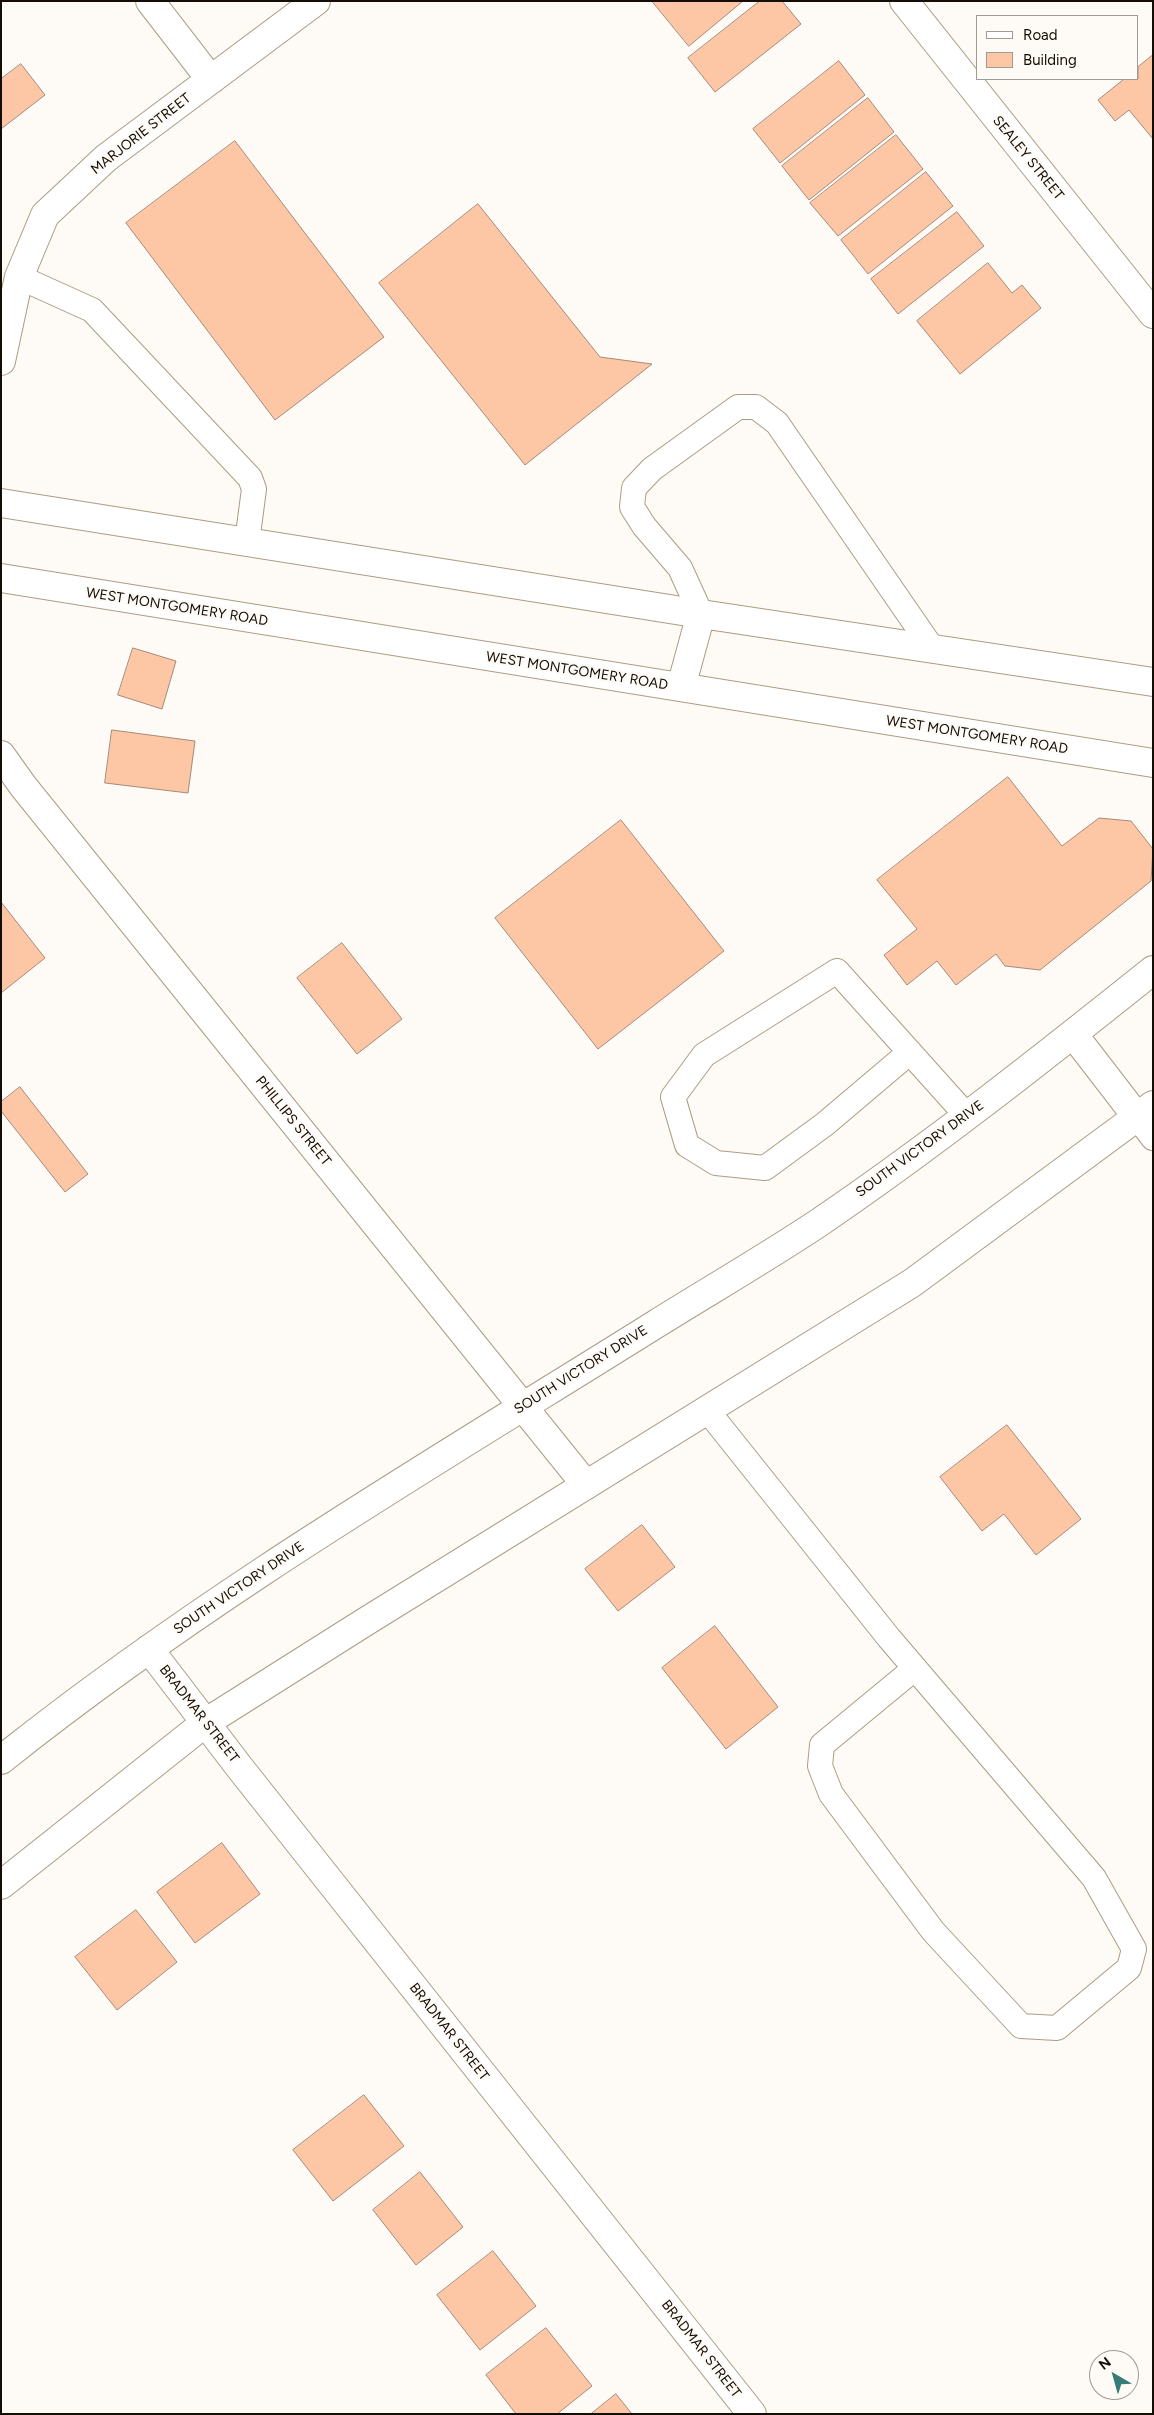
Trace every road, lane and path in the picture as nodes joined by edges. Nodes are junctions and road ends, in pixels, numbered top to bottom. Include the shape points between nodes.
1 (150, 1) edge
2 (316, 1) edge
3 (904, 1) edge
4 (211, 80) junction
5 (19, 277) junction
6 (1153, 314) edge
7 (1, 361) edge
8 (1, 504) edge
9 (247, 542) junction
10 (1, 578) edge
11 (702, 614) junction
12 (932, 648) junction
13 (1153, 682) edge
14 (680, 687) junction
15 (1, 755) edge
16 (1153, 763) edge
17 (1153, 970) edge
18 (1073, 1034) junction
19 (910, 1052) junction
20 (967, 1116) junction
21 (1148, 1120) edge
22 (523, 1407) junction
23 (708, 1410) junction
24 (586, 1485) junction
25 (149, 1649) junction
26 (914, 1668) junction
27 (205, 1723) junction
28 (1, 1760) edge
29 (1, 1885) edge
30 (752, 2414) edge

1 - 4 main road
2 - 4 main road, MARJORIE STREET
3 - 6 main road, SEALEY STREET
4 - 5 main road, MARJORIE STREET via 106,158 45,215
5 - 7 main road, MARJORIE STREET
5 - 9 lane via 92,310 250,478 254,489
8 - 9 main road
9 - 11 main road
10 - 14 main road, WEST MONTGOMERY ROAD
11 - 12 main road
11 - 12 lane via 680,568 632,507 634,488 652,469 738,408 756,407 777,423
11 - 14 main road
12 - 13 main road
14 - 16 main road, WEST MONTGOMERY ROAD
15 - 22 main road, PHILLIPS STREET
17 - 18 main road, SOUTH VICTORY DRIVE
18 - 20 main road, SOUTH VICTORY DRIVE
18 - 21 main road
19 - 19 lane via 837,971 704,1055 673,1096 687,1145 716,1163 766,1168 825,1124
19 - 20 lane
20 - 22 main road, SOUTH VICTORY DRIVE via 817,1223
21 - 23 main road via 912,1282
22 - 24 main road, PHILLIPS STREET
22 - 25 main road, SOUTH VICTORY DRIVE via 302,1545
23 - 24 main road
23 - 26 lane
24 - 27 main road
25 - 27 main road, BRADMAR STREET
25 - 28 main road, SOUTH VICTORY DRIVE via 58,1714
26 - 26 lane via 1094,1878 1134,1949 1129,1968 1057,2028 1021,2026 933,1931 831,1794 820,1766 822,1745
27 - 29 main road
27 - 30 main road, BRADMAR STREET

